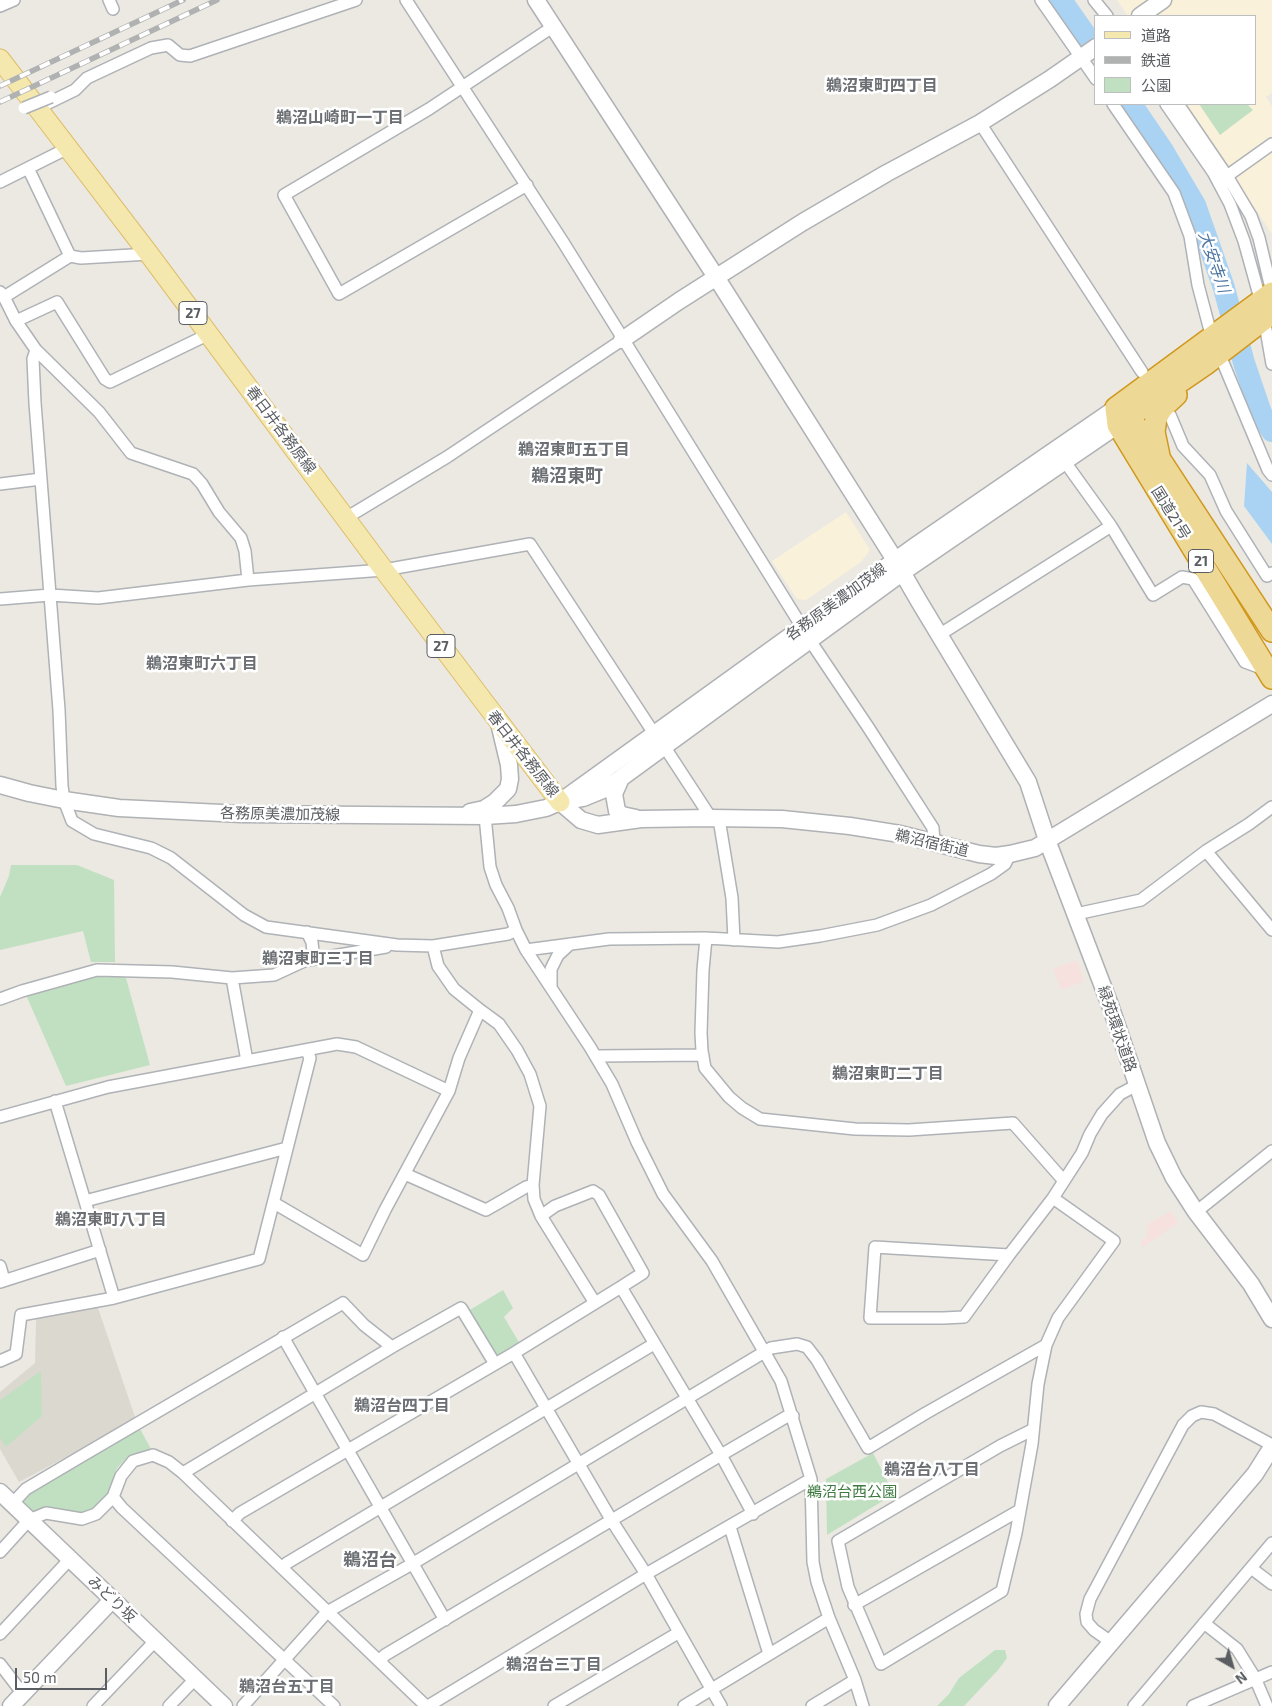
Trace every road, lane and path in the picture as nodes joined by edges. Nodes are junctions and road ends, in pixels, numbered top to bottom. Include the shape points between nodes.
1 (14, 0) edge
2 (356, 0) edge
3 (406, 0) edge
4 (536, 0) edge
5 (1040, 0) edge
6 (1094, 0) edge
7 (1163, 0) edge
8 (0, 6) edge
9 (1106, 15) edge
10 (1141, 15) edge
11 (554, 26) junction
12 (1087, 54) edge
13 (2, 64) edge
14 (1094, 73) edge
15 (462, 87) junction
16 (38, 105) junction
17 (1114, 105) edge
18 (1167, 105) edge
19 (1179, 105) edge
20 (980, 123) junction
21 (1272, 144) edge
22 (67, 147) junction
23 (28, 168) junction
24 (1227, 176) junction
25 (0, 182) edge
26 (526, 185) junction
27 (149, 254) junction
28 (70, 256) junction
29 (716, 277) junction
30 (2, 295) edge
31 (1264, 306) edge
32 (16, 321) junction
33 (209, 334) junction
34 (622, 340) junction
35 (1217, 346) junction
36 (36, 350) junction
37 (1272, 364) edge
38 (1142, 372) dead end
39 (1170, 414) dead end
40 (1121, 417) junction
41 (1161, 461) junction
42 (1065, 462) junction
43 (1272, 475) edge
44 (41, 480) junction
45 (0, 484) edge
46 (346, 518) junction
47 (1110, 526) junction
48 (899, 566) junction
49 (384, 570) junction
50 (1272, 573) edge
51 (248, 580) junction
52 (50, 594) junction
53 (0, 598) edge
54 (1272, 632) edge
55 (805, 633) junction
56 (939, 635) junction
57 (1270, 674) edge
58 (1272, 704) edge
59 (499, 723) junction
60 (660, 740) junction
61 (621, 778) junction
62 (0, 785) edge
63 (64, 800) junction
64 (560, 802) junction
65 (1272, 807) edge
66 (448, 816) junction
67 (485, 816) junction
68 (715, 818) junction
69 (640, 819) junction
70 (1047, 840) junction
71 (934, 842) junction
72 (1206, 851) junction
73 (1010, 854) junction
74 (1076, 914) junction
75 (516, 930) junction
76 (1272, 930) edge
77 (307, 932) junction
78 (346, 938) junction
79 (706, 938) junction
80 (734, 940) junction
81 (570, 944) junction
82 (397, 945) junction
83 (433, 946) junction
84 (526, 950) junction
85 (350, 953) junction
86 (302, 962) junction
87 (232, 978) junction
88 (551, 989) junction
89 (0, 1000) edge
90 (480, 1010) junction
91 (307, 1051) junction
92 (702, 1055) junction
93 (596, 1056) junction
94 (247, 1061) junction
95 (1137, 1085) junction
96 (449, 1091) junction
97 (55, 1101) junction
98 (0, 1117) edge
99 (288, 1148) junction
100 (1272, 1151) edge
101 (405, 1174) junction
102 (1064, 1181) junction
103 (533, 1185) junction
104 (1053, 1198) junction
105 (85, 1201) junction
106 (274, 1203) junction
107 (1196, 1212) junction
108 (541, 1216) junction
109 (100, 1250) junction
110 (1009, 1255) junction
111 (0, 1266) edge
112 (2, 1281) edge
113 (621, 1287) junction
114 (114, 1298) junction
115 (595, 1303) junction
116 (1272, 1319) edge
117 (283, 1337) junction
118 (654, 1344) junction
119 (1046, 1345) junction
120 (392, 1347) junction
121 (765, 1351) junction
122 (514, 1353) junction
123 (0, 1361) edge
124 (494, 1364) junction
125 (316, 1393) junction
126 (688, 1400) junction
127 (547, 1408) junction
128 (793, 1416) junction
129 (1032, 1430) junction
130 (1272, 1446) edge
131 (348, 1451) junction
132 (721, 1455) junction
133 (579, 1463) junction
134 (183, 1473) junction
135 (811, 1479) junction
136 (0, 1492) edge
137 (113, 1497) junction
138 (12, 1504) junction
139 (381, 1508) junction
140 (1020, 1510) junction
141 (753, 1514) junction
142 (29, 1520) junction
143 (232, 1521) junction
144 (612, 1521) junction
145 (730, 1527) junction
146 (1272, 1543) edge
147 (0, 1552) edge
148 (70, 1559) junction
149 (412, 1564) junction
150 (282, 1568) junction
151 (1251, 1568) junction
152 (646, 1574) junction
153 (1272, 1584) edge
154 (112, 1600) junction
155 (854, 1605) junction
156 (328, 1612) junction
157 (828, 1618) junction
158 (445, 1620) junction
159 (1204, 1623) junction
160 (678, 1633) junction
161 (0, 1634) edge
162 (156, 1640) junction
163 (1111, 1642) junction
164 (769, 1654) junction
165 (283, 1659) junction
166 (380, 1660) junction
167 (0, 1664) edge
168 (1272, 1672) edge
169 (196, 1678) junction
170 (1256, 1678) junction
171 (855, 1680) junction
172 (712, 1690) junction
173 (23, 1694) junction
174 (12, 1706) edge
175 (93, 1706) edge
176 (169, 1706) edge
177 (224, 1706) edge
178 (243, 1706) edge
179 (334, 1706) edge
180 (427, 1706) edge
181 (554, 1706) edge
182 (684, 1706) edge
183 (721, 1706) edge
184 (812, 1706) edge
185 (862, 1706) edge
186 (1058, 1706) edge
187 (1134, 1706) edge
188 (1192, 1706) edge
189 (1266, 1706) edge

1 - 8 street
2 - 16 street via 190,56 180,55 168,45 151,48 87,78 75,90
3 - 15 street
4 - 11 street, 緑苑環状道路
5 - 12 street
6 - 9 street
7 - 10 street
11 - 15 street
11 - 29 street, 緑苑環状道路
12 - 14 street
12 - 20 street
13 - 16 main road, 春日井各務原線 / 27
15 - 26 street
15 - 26 street via 284,195 339,294
16 - 22 main road, 春日井各務原線 / 27
17 - 35 street via 1174,193 1190,236 1198,285
18 - 31 street via 1213,172 1230,204
19 - 24 street
20 - 29 street via 825,208
20 - 38 street
21 - 24 street
22 - 23 street
22 - 27 main road, 春日井各務原線 / 27
23 - 25 street
23 - 28 street
24 - 31 street via 1251,216 1259,238
26 - 34 street
27 - 28 street
27 - 33 main road, 春日井各務原線 / 27
28 - 30 street
29 - 34 street
29 - 48 street, 緑苑環状道路
30 - 32 street
31 - 35 highway
31 - 37 street
32 - 33 street via 57,302 105,379 110,382
32 - 36 street
33 - 46 main road, 春日井各務原線 / 27
34 - 46 street via 447,457
34 - 55 street
35 - 40 highway
35 - 41 highway via 1199,376 1162,408 1156,418 1154,432
35 - 43 street
36 - 44 street via 33,359
36 - 51 street via 99,412 131,453 193,474 198,479 240,538
39 - 50 street via 1184,446 1210,475 1226,511 1267,576
40 - 41 highway, 国道21号 / 21
40 - 42 street, 各務原美濃加茂線
40 - 48 street, 各務原美濃加茂線
40 - 57 highway, 国道21号 / 21
41 - 54 highway, 国道21号 / 21
42 - 47 street
42 - 48 street, 各務原美濃加茂線
44 - 45 street
44 - 52 street
46 - 49 main road, 春日井各務原線 / 27
47 - 56 street
47 - 57 street via 1153,596 1182,577 1193,579 1245,662
48 - 55 street, 各務原美濃加茂線
48 - 56 street, 緑苑環状道路
49 - 51 street
49 - 59 main road, 春日井各務原線 / 27
49 - 60 street via 530,544
51 - 52 street via 98,598
52 - 53 street
52 - 63 street
55 - 60 street, 各務原美濃加茂線
55 - 71 street via 933,828
56 - 70 street, 緑苑環状道路 via 1028,782
58 - 70 street, 鵜沼宿街道
59 - 64 main road, 春日井各務原線 / 27
59 - 66 street via 509,765 508,789 484,809
60 - 61 street, 各務原美濃加茂線
60 - 64 street, 各務原美濃加茂線
60 - 68 street
61 - 64 street, 各務原美濃加茂線 via 583,798
61 - 69 street via 614,794 617,811
62 - 63 street, 各務原美濃加茂線
63 - 66 street, 各務原美濃加茂線 via 119,808 242,814
63 - 77 street via 72,821 94,834 152,848 171,858 244,915 266,927
64 - 67 street, 各務原美濃加茂線 via 528,812
64 - 69 street, 鵜沼宿街道 via 585,822 598,825
65 - 72 street
66 - 67 street, 各務原美濃加茂線
67 - 75 street via 490,867
68 - 69 street, 鵜沼宿街道
68 - 71 street, 鵜沼宿街道 via 782,819 850,826
68 - 80 street via 732,898
70 - 73 street, 鵜沼宿街道 via 1035,848
70 - 74 street, 緑苑環状道路
71 - 73 street, 鵜沼宿街道 via 979,854
72 - 74 street via 1141,900
72 - 76 street
73 - 80 street via 1005,864 991,874 930,905 877,924 778,942
74 - 95 street, 緑苑環状道路
75 - 83 street
75 - 84 street
77 - 78 street
77 - 86 street via 313,952
78 - 82 street
78 - 85 street
79 - 80 street
79 - 81 street via 609,938
79 - 92 street via 702,970
81 - 84 street
81 - 88 street via 558,955 551,969
82 - 83 street
82 - 85 street
83 - 90 street via 438,966 454,988
84 - 88 street
85 - 86 street
86 - 87 street via 274,975
87 - 89 street via 97,970
87 - 94 street
88 - 93 street
90 - 96 street
90 - 103 street via 499,1024 518,1050 540,1106
91 - 94 street
91 - 96 street via 338,1044 356,1047
91 - 99 street via 310,1058
92 - 93 street
92 - 102 street via 705,1068 720,1086 742,1108 760,1119 855,1129 910,1130 1014,1122
93 - 121 street via 663,1194 712,1261
94 - 97 street via 108,1087
95 - 102 street via 1120,1094 1102,1114
95 - 107 street, 緑苑環状道路 via 1157,1143
96 - 101 street
97 - 98 street
97 - 105 street
99 - 105 street
99 - 106 street
100 - 107 street
101 - 103 street via 486,1210
101 - 106 street via 363,1255
102 - 104 street
103 - 108 street via 534,1199
104 - 110 street
104 - 119 street via 1114,1241 1058,1318
105 - 109 street
106 - 114 street via 259,1259
107 - 116 street, 緑苑環状道路 via 1251,1284
108 - 113 street via 555,1206 593,1191 599,1195 643,1273
108 - 115 street
109 - 112 street
109 - 114 street
110 - 110 street via 875,1247 870,1318 964,1317
111 - 112 street
113 - 115 street
113 - 118 street
114 - 123 street via 21,1315 16,1354
115 - 122 street
117 - 120 street via 343,1303
117 - 125 street
117 - 138 street via 26,1489
118 - 126 street
118 - 127 street
119 - 121 street via 868,1448 807,1347 797,1344
119 - 129 street
120 - 124 street via 461,1308
120 - 125 street
121 - 126 street
121 - 128 street via 781,1381
122 - 124 street
122 - 127 street
124 - 131 street
125 - 131 street
125 - 134 street
126 - 132 street
126 - 133 street
127 - 133 street
127 - 139 street
128 - 132 street
128 - 135 street
129 - 140 street
129 - 155 street via 838,1541
130 - 163 street via 1255,1474
130 - 163 street via 1214,1414 1201,1412 1183,1425 1090,1599 1087,1622
131 - 139 street
131 - 143 street via 240,1513
132 - 141 street
132 - 144 street
133 - 144 street
133 - 149 street
134 - 137 street via 153,1455 133,1461 121,1476
134 - 143 street
135 - 141 street
135 - 157 street via 813,1562
136 - 138 street, みどり坂
137 - 142 street via 96,1514 82,1519 46,1513
137 - 165 street
138 - 142 street, みどり坂
139 - 149 street
139 - 150 street
140 - 155 street
140 - 155 street via 1002,1591 881,1664
141 - 145 street
142 - 147 street
142 - 148 street, みどり坂
143 - 150 street
144 - 152 street
144 - 158 street
145 - 152 street
145 - 164 street
146 - 151 street
148 - 154 street, みどり坂
148 - 161 street
149 - 156 street
149 - 158 street
150 - 156 street
151 - 153 street
151 - 159 street
152 - 160 street
152 - 180 street
154 - 162 street, みどり坂
154 - 173 street
156 - 165 street
156 - 166 street
157 - 164 street
157 - 171 street
158 - 166 street
159 - 170 street via 1237,1649
159 - 187 street
160 - 172 street
160 - 181 street
162 - 169 street, みどり坂
162 - 175 street
163 - 186 street
164 - 172 street
165 - 178 street
165 - 179 street
166 - 180 street
167 - 173 street
168 - 170 street
169 - 176 street
169 - 177 street, みどり坂
170 - 188 street
170 - 189 street
171 - 184 street
171 - 185 street
172 - 182 street
172 - 183 street
173 - 174 street

